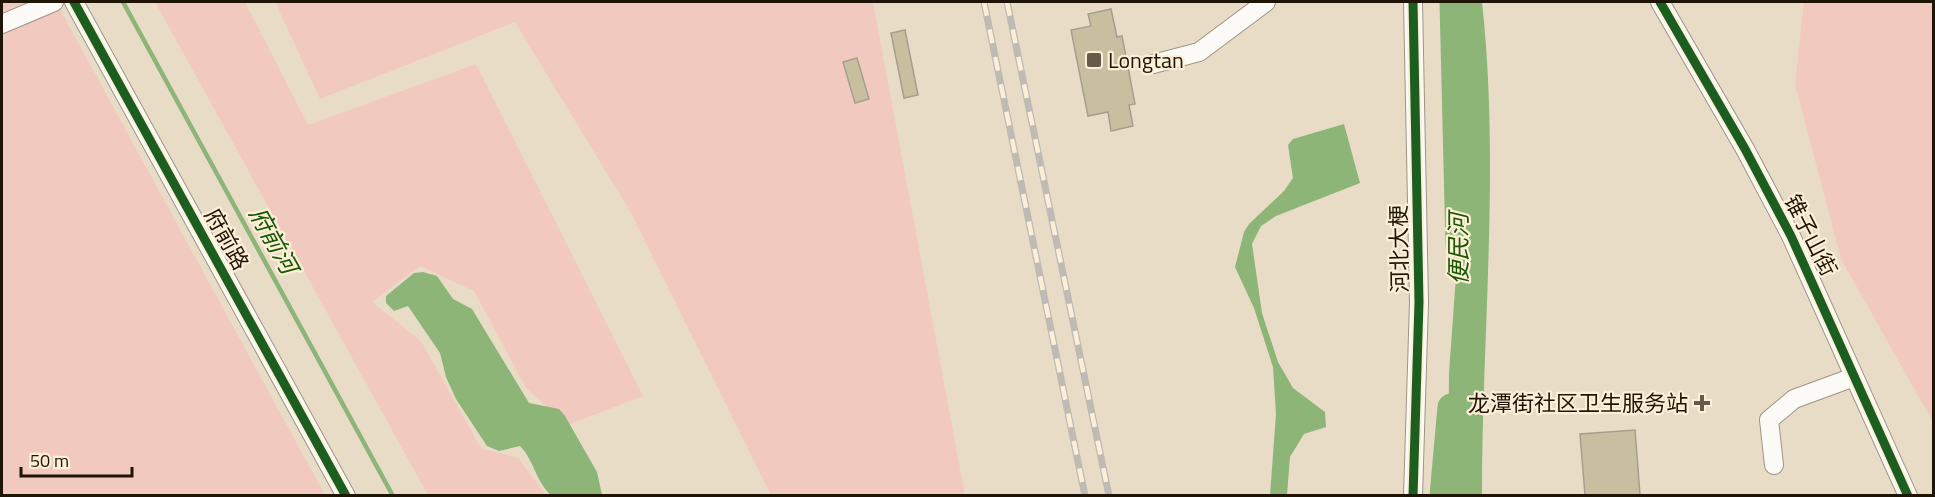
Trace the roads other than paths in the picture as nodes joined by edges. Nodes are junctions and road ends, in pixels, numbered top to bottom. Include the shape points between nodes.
1 (54, 2) edge
2 (74, 2) edge
3 (1266, 2) edge
4 (1413, 2) edge
5 (1660, 2) edge
6 (2, 24) edge
7 (1153, 64) dead end
8 (1854, 377) junction
9 (1774, 465) dead end
10 (346, 495) edge
11 (1413, 495) edge
12 (1908, 495) edge

1 - 6 street
2 - 10 street, 府前路
3 - 7 street via 1199,52
4 - 11 street, 河北大梗 via 1419,302
5 - 8 street, 锥子山街 via 1791,236
8 - 9 street via 1794,399 1769,420
8 - 12 street, 锥子山街

